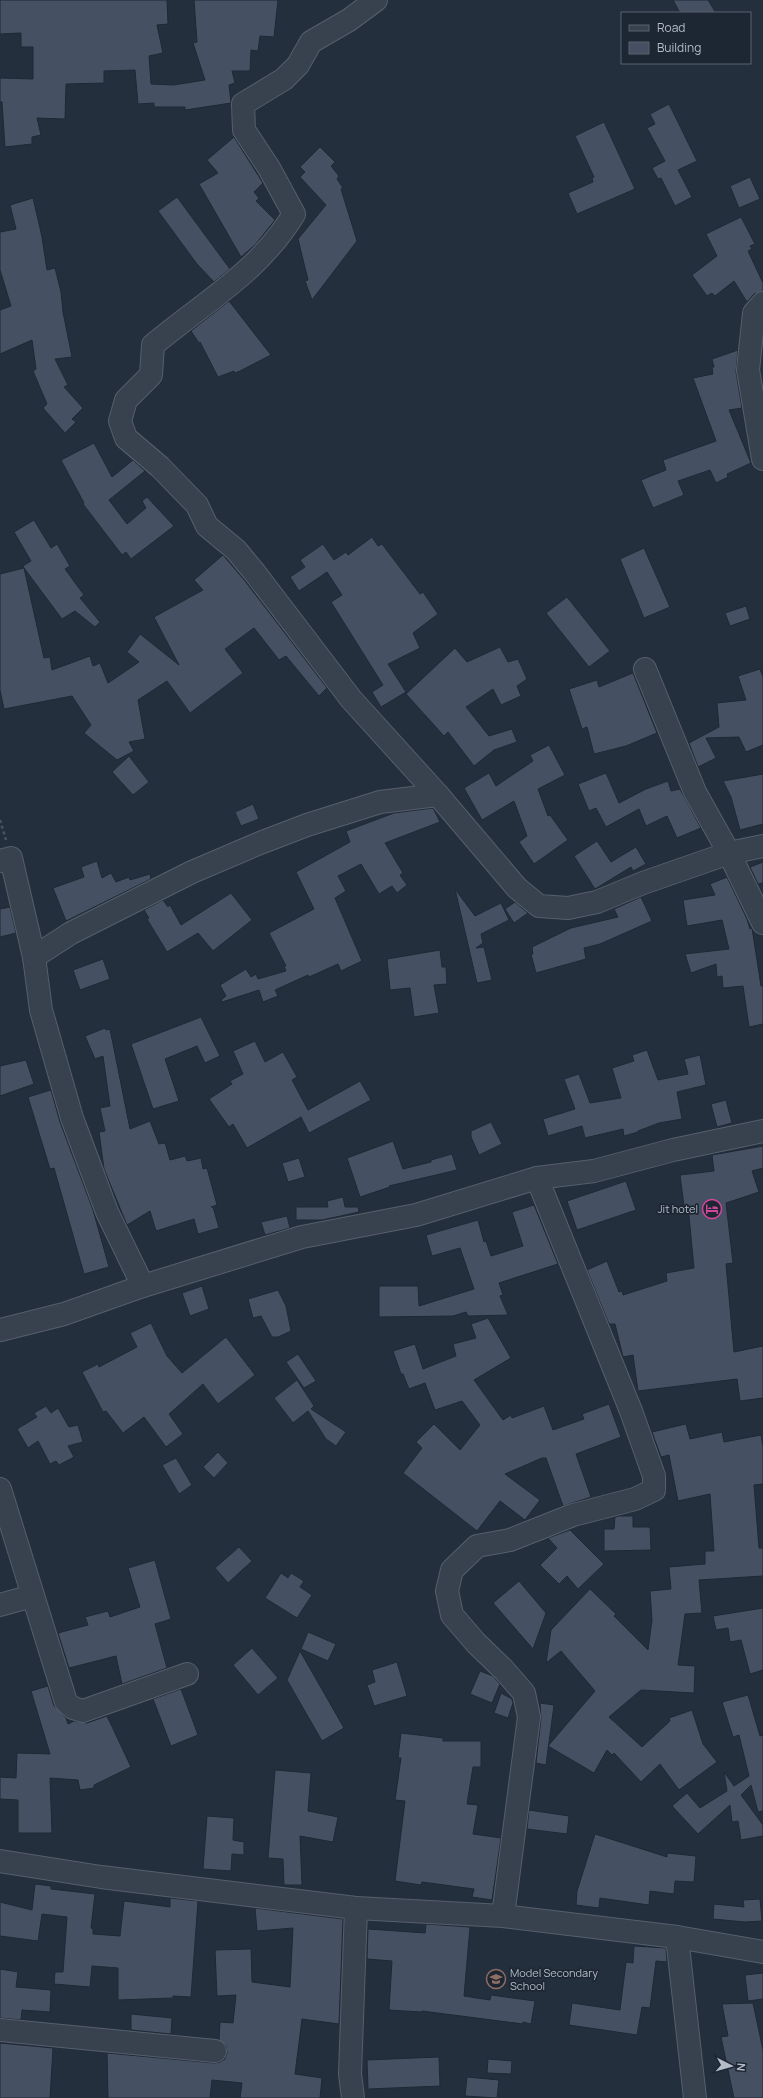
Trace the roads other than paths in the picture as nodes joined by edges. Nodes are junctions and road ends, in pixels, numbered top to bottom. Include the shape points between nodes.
1 (376, 0) edge
2 (763, 303) edge
3 (763, 459) edge
4 (645, 669) dead end
5 (438, 795) junction
6 (763, 846) edge
7 (729, 853) junction
8 (0, 861) edge
9 (763, 923) edge
10 (34, 957) junction
11 (763, 1131) edge
12 (537, 1178) junction
13 (143, 1286) junction
14 (0, 1330) edge
15 (0, 1489) edge
16 (32, 1596) junction
17 (0, 1605) edge
18 (187, 1674) dead end
19 (0, 1861) edge
20 (356, 1908) junction
21 (503, 1916) junction
22 (677, 1938) junction
23 (763, 1952) edge
24 (0, 2030) edge
25 (215, 2051) dead end
26 (353, 2098) edge
27 (695, 2098) edge

1 - 5 street via 349,20 311,42 298,65 284,79 243,104 244,130 269,168 294,214 283,232 256,264 152,345 151,374 126,400 120,421 126,438 160,467 197,505 207,526 236,550 351,699
2 - 3 street via 754,312 748,370
4 - 7 street via 695,792
5 - 7 street via 517,888 539,906 568,908 597,902
5 - 10 street via 380,802 260,843 192,872 71,933
6 - 7 street
7 - 9 street
8 - 10 street via 11,858
10 - 13 street via 41,1010 72,1118 107,1212
11 - 12 street via 673,1150 594,1171
12 - 13 street via 416,1215 302,1236
12 - 21 street via 631,1410 654,1476 654,1490 634,1499 573,1515 510,1540 477,1546 452,1570 446,1591 452,1615 476,1644 524,1693 530,1717
13 - 14 street via 64,1314
15 - 16 street
16 - 17 street
16 - 18 street via 66,1702 73,1708 82,1711 93,1708
19 - 20 street via 100,1877
20 - 21 street
20 - 26 street via 350,2074
21 - 22 street
22 - 23 street
22 - 27 street
24 - 25 street

